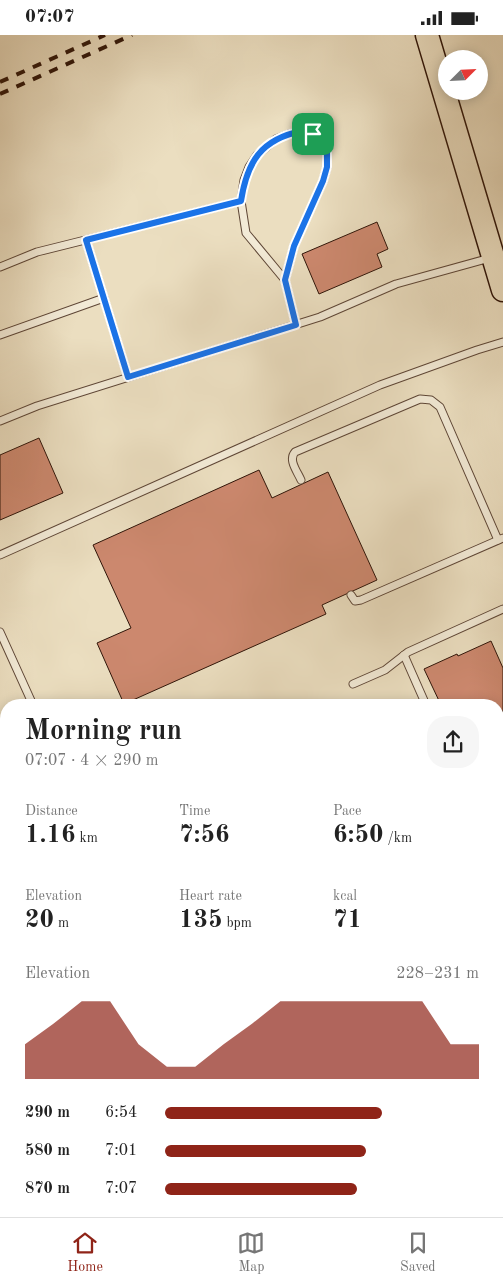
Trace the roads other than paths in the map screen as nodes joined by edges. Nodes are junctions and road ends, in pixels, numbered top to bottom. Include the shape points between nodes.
1 (427, 35) edge
2 (241, 201) junction
3 (86, 240) junction
4 (493, 257) junction
5 (0, 267) edge
6 (285, 280) junction
7 (503, 290) edge
8 (104, 298) junction
9 (296, 325) junction
10 (0, 335) edge
11 (503, 343) edge
12 (128, 377) junction
13 (0, 421) edge
14 (301, 480) dead end
15 (500, 539) edge
16 (0, 555) edge
17 (351, 595) dead end
18 (503, 609) edge
19 (0, 632) edge
20 (404, 655) junction
21 (353, 684) dead end
22 (31, 699) edge
23 (423, 699) edge

1 - 4 main road
2 - 3 lane
2 - 6 lane via 246,233
2 - 6 lane via 249,167 257,155 276,139 302,131 322,141 327,153 327,167 294,246
3 - 5 lane via 37,252
3 - 8 lane
4 - 7 main road
4 - 9 lane via 396,284
6 - 9 lane
8 - 10 lane
8 - 12 lane
9 - 12 lane
11 - 16 lane via 380,385
12 - 13 lane
14 - 15 lane via 292,460 295,452 420,399 431,400 440,407
15 - 17 lane via 362,600 355,601
18 - 20 lane
19 - 22 lane
20 - 21 lane via 385,670
20 - 23 lane

